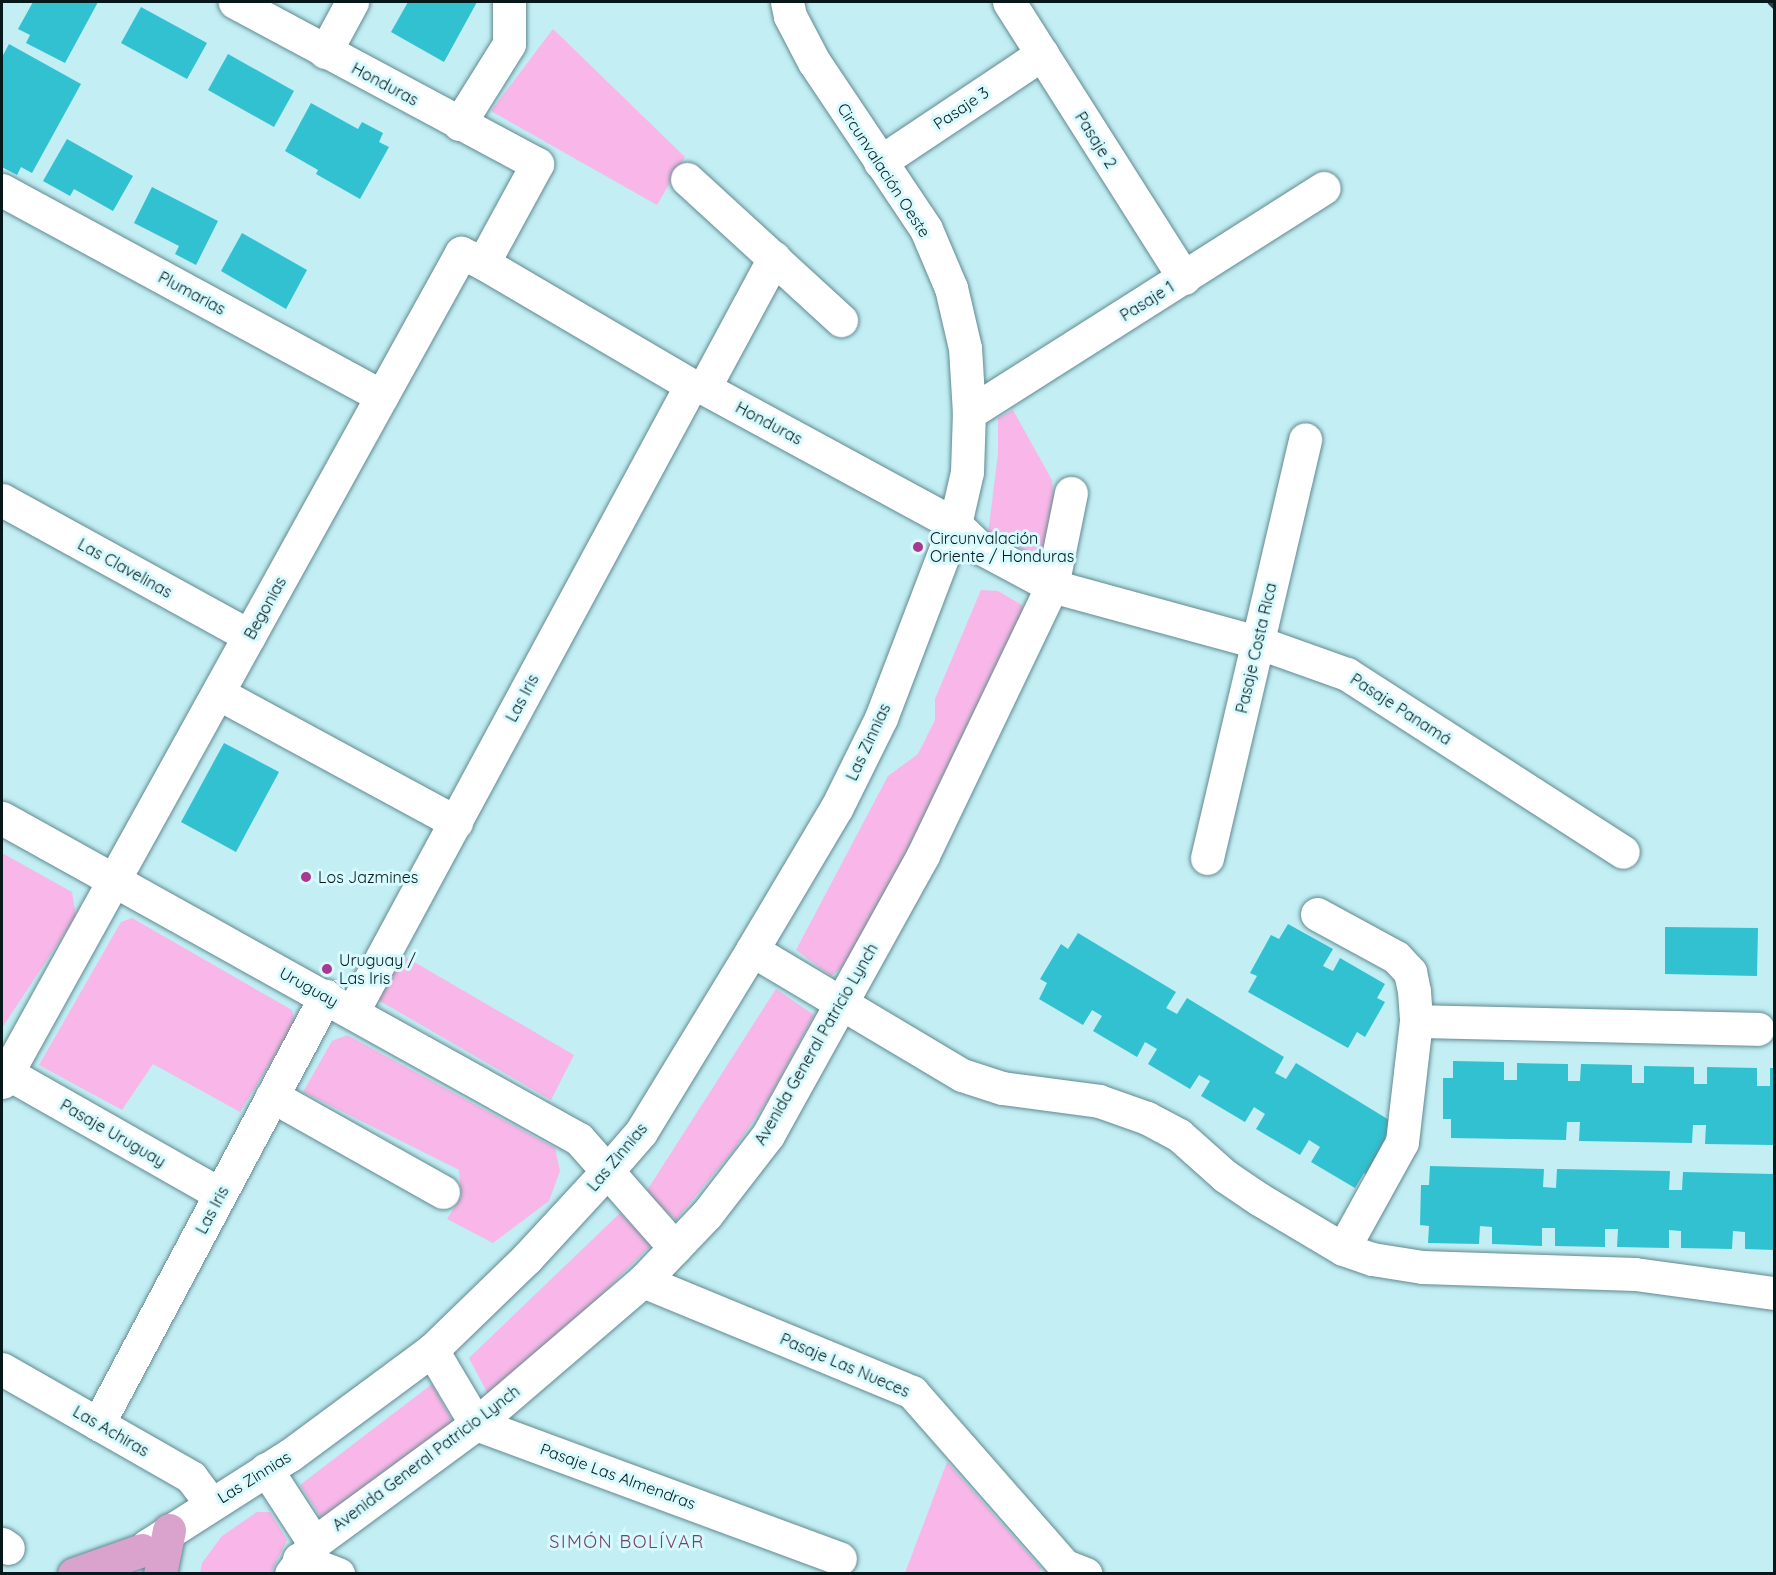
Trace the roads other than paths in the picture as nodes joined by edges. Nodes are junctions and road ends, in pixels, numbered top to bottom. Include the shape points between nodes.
1 (235, 2) edge
2 (352, 2) edge
3 (509, 2) edge
4 (1009, 2) edge
5 (784, 6) edge
6 (325, 52) junction
7 (1042, 54) junction
8 (459, 124) junction
9 (880, 162) junction
10 (687, 179) dead end
11 (1324, 188) dead end
12 (2, 190) edge
13 (774, 258) junction
14 (483, 263) junction
15 (1184, 278) junction
16 (841, 320) dead end
17 (698, 387) junction
18 (382, 396) junction
19 (969, 413) junction
20 (1305, 439) dead end
21 (1071, 493) dead end
22 (2, 500) edge
23 (955, 524) junction
24 (1052, 586) junction
25 (249, 636) junction
26 (1257, 642) junction
27 (218, 693) junction
28 (2, 818) edge
29 (456, 822) junction
30 (1623, 852) dead end
31 (1207, 858) dead end
32 (114, 880) junction
33 (1317, 914) dead end
34 (752, 951) junction
35 (339, 1004) junction
36 (839, 1005) junction
37 (1416, 1021) junction
38 (1758, 1029) dead end
39 (4, 1077) edge
40 (272, 1096) junction
41 (609, 1169) junction
42 (443, 1192) dead end
43 (220, 1194) junction
44 (675, 1248) junction
45 (1343, 1249) junction
46 (643, 1281) junction
47 (1774, 1293) edge
48 (432, 1350) junction
49 (2, 1369) edge
50 (98, 1424) junction
51 (476, 1424) junction
52 (266, 1469) junction
53 (211, 1504) junction
54 (840, 1558) dead end
55 (301, 1559) edge
56 (142, 1566) edge
57 (1071, 1571) edge
58 (74, 1574) edge
59 (338, 1574) edge

1 - 6 street, Honduras
2 - 6 street
3 - 8 street via 509,44
4 - 7 street, Pasaje 2
5 - 9 street, Circunvalación Oeste via 814,62
6 - 8 street, Honduras
7 - 9 street, Pasaje 3
7 - 15 street, Pasaje 2
8 - 14 street, Honduras via 537,165
9 - 19 street, Circunvalación Oeste via 926,229 951,288 965,348
10 - 13 street
11 - 15 street, Pasaje 1
12 - 18 street, Plumarias
13 - 16 street
13 - 17 street, Las Iris
14 - 17 street, Honduras
14 - 18 street, Begonias via 461,253
15 - 19 street, Pasaje 1
17 - 23 street, Honduras
17 - 29 street, Las Iris
18 - 25 street, Begonias
19 - 23 street, Circunvalación Oeste via 967,472
20 - 26 street, Pasaje Costa Rica
21 - 24 street, Avenida General Patricio Lynch
22 - 25 street, Las Clavelinas
23 - 24 street, Honduras via 979,547
23 - 34 street, Las Zinnias via 881,718 837,807
24 - 26 street, Pasaje Panamá
24 - 36 street, Avenida General Patricio Lynch via 923,855
25 - 27 street, Begonias
26 - 30 street, Pasaje Panamá via 1347,674
26 - 31 street, Pasaje Costa Rica
27 - 29 street
27 - 32 street, Begonias
28 - 32 street, Uruguay
29 - 35 street, Las Iris
32 - 35 street, Uruguay
32 - 39 street, Begonias
33 - 37 street via 1396,957 1410,972
34 - 36 street
34 - 41 street, Las Zinnias via 641,1132
35 - 40 street, Las Iris
35 - 41 street, Uruguay via 579,1140
36 - 44 street, Avenida General Patricio Lynch via 768,1135
36 - 45 street via 962,1075 1002,1088 1099,1101 1147,1118 1179,1135 1225,1176 1259,1199
37 - 38 street
37 - 45 street via 1402,1142
39 - 43 street, Pasaje Uruguay
40 - 42 street
40 - 43 street, Las Iris
41 - 44 street, Uruguay
41 - 48 street, Las Zinnias via 526,1259
43 - 50 street, Las Iris
44 - 46 street, Avenida General Patricio Lynch
45 - 47 street via 1372,1259 1422,1267 1635,1274
46 - 51 street, Avenida General Patricio Lynch
46 - 57 street, Pasaje Las Nueces via 912,1392
48 - 51 street
48 - 52 street, Las Zinnias
49 - 50 street, Las Achiras
50 - 53 street, Las Achiras via 191,1477
51 - 54 street, Pasaje Las Almendras
51 - 55 street, Avenida General Patricio Lynch
52 - 53 street, Las Zinnias
52 - 55 street
53 - 56 street, Las Zinnias via 169,1530
55 - 59 street
56 - 58 main road

